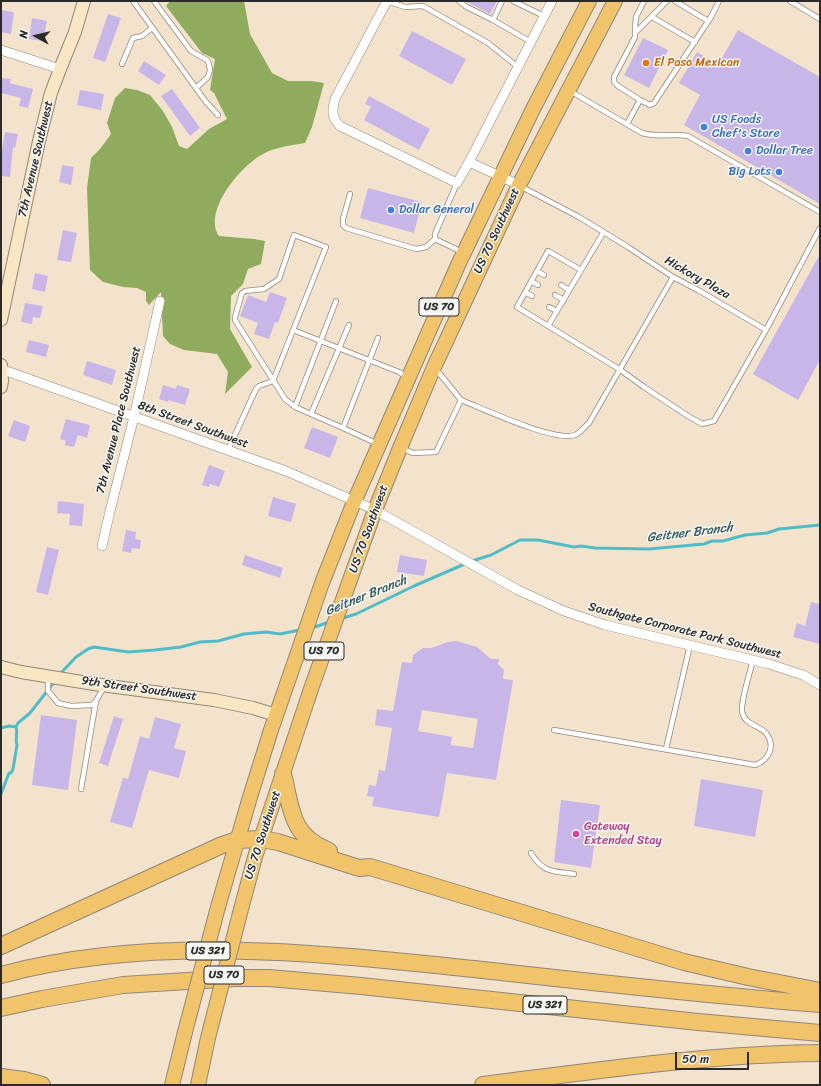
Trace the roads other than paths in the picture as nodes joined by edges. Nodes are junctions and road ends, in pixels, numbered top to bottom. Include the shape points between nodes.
1 (84, 1) edge
2 (132, 1) edge
3 (154, 1) edge
4 (387, 1) edge
5 (459, 1) edge
6 (502, 1) edge
7 (513, 1) edge
8 (552, 1) edge
9 (589, 1) edge
10 (615, 1) edge
11 (644, 1) edge
12 (667, 1) edge
13 (675, 1) edge
14 (719, 1) edge
15 (790, 1) edge
16 (544, 16) junction
17 (652, 17) junction
18 (820, 19) edge
19 (492, 20) junction
20 (708, 21) junction
21 (152, 28) junction
22 (635, 33) junction
23 (531, 42) junction
24 (695, 42) junction
25 (1, 50) edge
26 (122, 64) dead end
27 (518, 67) junction
28 (60, 69) junction
29 (196, 88) junction
30 (568, 90) junction
31 (640, 100) junction
32 (218, 114) dead end
33 (626, 124) junction
34 (469, 162) junction
35 (500, 177) junction
36 (457, 183) junction
37 (519, 185) junction
38 (350, 194) dead end
39 (820, 212) edge
40 (820, 228) edge
41 (603, 233) junction
42 (435, 239) junction
43 (464, 252) junction
44 (581, 270) junction
45 (537, 271) junction
46 (544, 275) dead end
47 (673, 278) junction
48 (531, 281) junction
49 (538, 285) dead end
50 (561, 285) dead end
51 (569, 290) junction
52 (525, 292) junction
53 (555, 295) dead end
54 (532, 296) dead end
55 (564, 300) junction
56 (160, 301) dead end
57 (336, 301) dead end
58 (549, 307) dead end
59 (557, 312) junction
60 (1, 320) edge
61 (349, 325) dead end
62 (548, 326) junction
63 (293, 330) junction
64 (766, 330) junction
65 (378, 338) dead end
66 (321, 341) junction
67 (339, 349) junction
68 (369, 361) junction
69 (434, 367) junction
70 (1, 368) edge
71 (619, 369) junction
72 (408, 378) junction
73 (273, 381) junction
74 (1, 387) edge
75 (461, 400) junction
76 (295, 407) junction
77 (311, 414) junction
78 (134, 417) junction
79 (343, 428) junction
80 (379, 445) junction
81 (400, 448) junction
82 (228, 450) junction
83 (354, 502) junction
84 (374, 510) junction
85 (102, 546) dead end
86 (690, 645) junction
87 (753, 660) junction
88 (1, 667) edge
89 (48, 676) junction
90 (105, 685) junction
91 (820, 685) edge
92 (96, 701) junction
93 (276, 715) junction
94 (554, 730) dead end
95 (666, 749) junction
96 (283, 774) junction
97 (82, 789) dead end
98 (261, 839) junction
99 (237, 840) junction
100 (531, 853) dead end
101 (370, 867) junction
102 (574, 874) dead end
103 (1, 946) edge
104 (1, 975) edge
105 (820, 990) edge
106 (820, 1004) edge
107 (1, 1008) edge
108 (820, 1033) edge
109 (820, 1053) edge
110 (1, 1077) edge
111 (42, 1085) edge
112 (172, 1085) edge
113 (198, 1085) edge
114 (483, 1085) edge

1 - 28 street, 7th Avenue Southwest
2 - 21 lane
3 - 29 lane via 191,51 207,60 209,64 208,78
4 - 27 lane via 405,7 423,6 488,43
4 - 36 street via 335,99 332,113 334,120 340,126
5 - 19 lane
6 - 19 lane
7 - 16 lane
8 - 16 street
9 - 35 main road, US 70 Southwest / US 70
10 - 30 main road, US 70 Southwest / US 70
11 - 22 lane via 636,17
12 - 17 lane
13 - 20 lane
14 - 20 lane
15 - 18 lane
16 - 23 street
17 - 22 lane
17 - 24 lane
19 - 23 lane
20 - 24 lane
21 - 26 lane via 142,36 133,38
21 - 29 lane
22 - 31 lane via 636,37 614,77 614,82
23 - 27 street
24 - 31 lane via 654,103 650,105
25 - 28 street
27 - 34 street
28 - 60 street, 7th Avenue Southwest via 39,141
29 - 32 lane
30 - 33 lane
30 - 37 main road, US 70 Southwest / US 70
31 - 33 lane
33 - 39 lane via 653,136 688,136
34 - 35 street
34 - 36 street
35 - 37 street
35 - 43 main road, US 70 Southwest / US 70
36 - 42 lane via 436,229
37 - 41 lane, Hickory Plaza
37 - 69 main road, US 70 Southwest / US 70
38 - 42 lane via 343,219 346,228 416,249 426,247
40 - 64 lane
41 - 44 lane
41 - 47 lane, Hickory Plaza
42 - 43 lane
43 - 72 main road, US 70 Southwest / US 70
44 - 45 lane via 548,251
44 - 51 lane
45 - 46 lane
45 - 48 lane
47 - 64 lane, Hickory Plaza
47 - 71 lane
48 - 49 lane
48 - 52 lane
50 - 51 lane
51 - 55 lane
52 - 54 lane
52 - 62 lane via 517,307
53 - 55 lane
55 - 59 lane
56 - 78 street, 7th Avenue Place Southwest
57 - 66 lane
58 - 59 lane
59 - 62 lane
61 - 67 lane
62 - 71 lane
63 - 66 lane
63 - 73 lane
63 - 73 lane via 326,247 296,235 293,236 279,279 264,289 242,293 235,315 235,320
64 - 71 lane via 714,421 702,424
65 - 68 lane
66 - 67 lane
66 - 76 lane
67 - 68 lane
67 - 77 lane
68 - 72 lane
68 - 79 lane
69 - 75 lane
69 - 81 main road, US 70 Southwest / US 70
70 - 74 street
70 - 78 street, 8th Street Southwest
71 - 75 lane via 589,422 577,435 564,436 543,432
72 - 80 main road, US 70 Southwest / US 70
73 - 76 lane via 283,397
73 - 82 lane via 256,389
75 - 81 lane via 436,452 413,453
76 - 77 lane
77 - 79 lane
78 - 82 street, 8th Street Southwest
78 - 85 street, 7th Avenue Place Southwest
79 - 80 lane
80 - 83 main road, US 70 Southwest / US 70
81 - 84 main road, US 70 Southwest / US 70
82 - 83 street, 8th Street Southwest via 286,471
83 - 84 street, 8th Street Southwest
83 - 93 main road, US 70 Southwest / US 70 via 322,583
84 - 86 street, Southgate Corporate Park Southwest via 518,590 564,611 605,625
84 - 96 main road, US 70 Southwest / US 70
86 - 87 street, Southgate Corporate Park Southwest
86 - 95 lane
87 - 91 street, Southgate Corporate Park Southwest via 788,670
87 - 95 lane via 742,712 750,724 761,728 769,738 770,751 767,758 755,765
88 - 89 street, 9th Street Southwest
89 - 90 street, 9th Street Southwest
89 - 92 lane via 48,691 58,702 71,706 92,705
90 - 92 lane
90 - 93 street, 9th Street Southwest via 214,700
92 - 97 lane
93 - 99 main road, US 70 Southwest / US 70
94 - 95 lane
96 - 98 main road, US 70 Southwest / US 70
96 - 101 highway via 292,815 299,829 325,849 361,861
98 - 99 highway
98 - 101 highway via 359,868
98 - 113 main road, US 70 Southwest / US 70, bridge
99 - 103 highway
99 - 112 main road, US 70 Southwest / US 70, bridge
100 - 102 lane via 544,868
101 - 105 highway via 684,962
104 - 106 highway, US 321 via 60,962 135,953 291,952
107 - 108 highway, US 321 via 123,985 269,978
109 - 114 highway via 643,1065
110 - 111 highway

